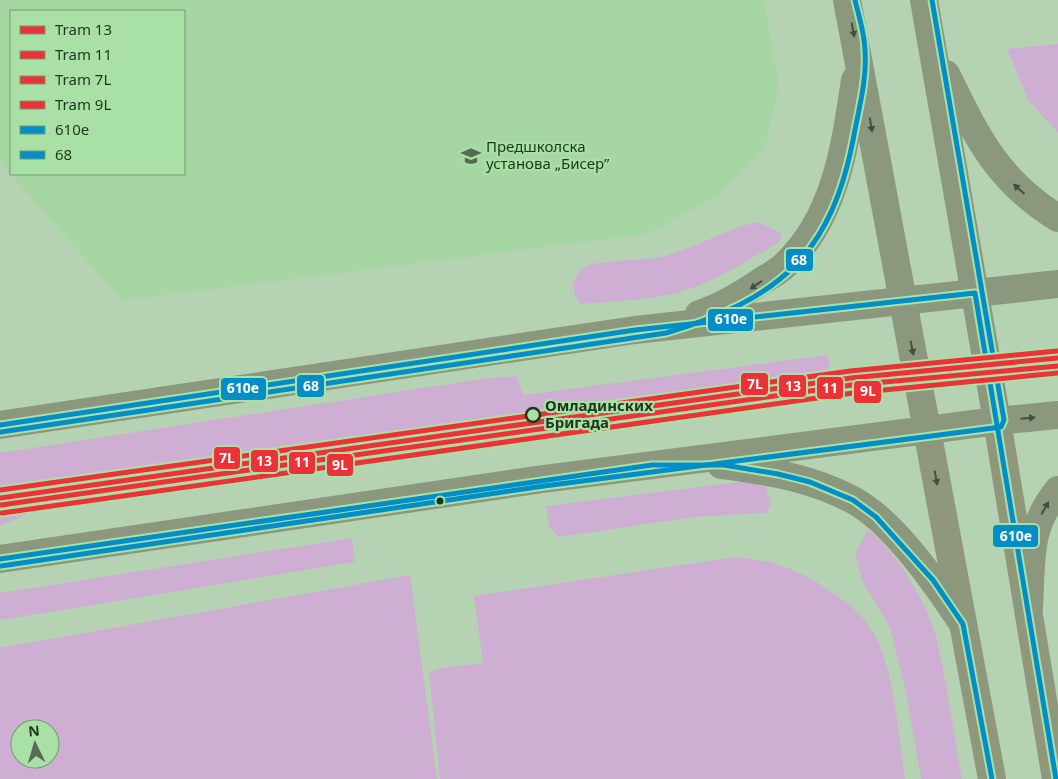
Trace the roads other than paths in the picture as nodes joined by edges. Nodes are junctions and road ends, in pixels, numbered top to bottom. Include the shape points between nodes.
1 (847, 0) edge
2 (924, 0) edge
3 (932, 47) junction
4 (858, 59) junction
5 (1058, 218) edge
6 (1058, 284) edge
7 (975, 293) junction
8 (903, 301) junction
9 (665, 326) junction
10 (1058, 415) edge
11 (997, 421) junction
12 (0, 425) edge
13 (927, 430) junction
14 (652, 465) junction
15 (1058, 490) edge
16 (0, 559) edge
17 (1029, 607) junction
18 (963, 624) junction
19 (992, 779) edge
20 (1056, 779) edge

1 -> 4 main road
2 - 3 main road
5 -> 3 main road via 1020,190 992,160
3 - 7 main road
4 -> 8 main road
4 -> 9 main road via 846,140 835,184 817,225 784,266 751,289 710,310
6 - 7 main road
7 - 8 main road
7 - 11 main road
8 - 9 main road
8 -> 13 main road
9 - 12 main road
11 -> 10 main road
11 - 13 main road
11 - 17 street
13 - 14 main road
13 -> 18 street
14 - 16 main road
14 - 18 main road via 724,465 778,474 810,482 853,500 892,532 933,580
17 -> 15 main road via 1033,536 1040,517
17 - 20 street
18 - 19 street

